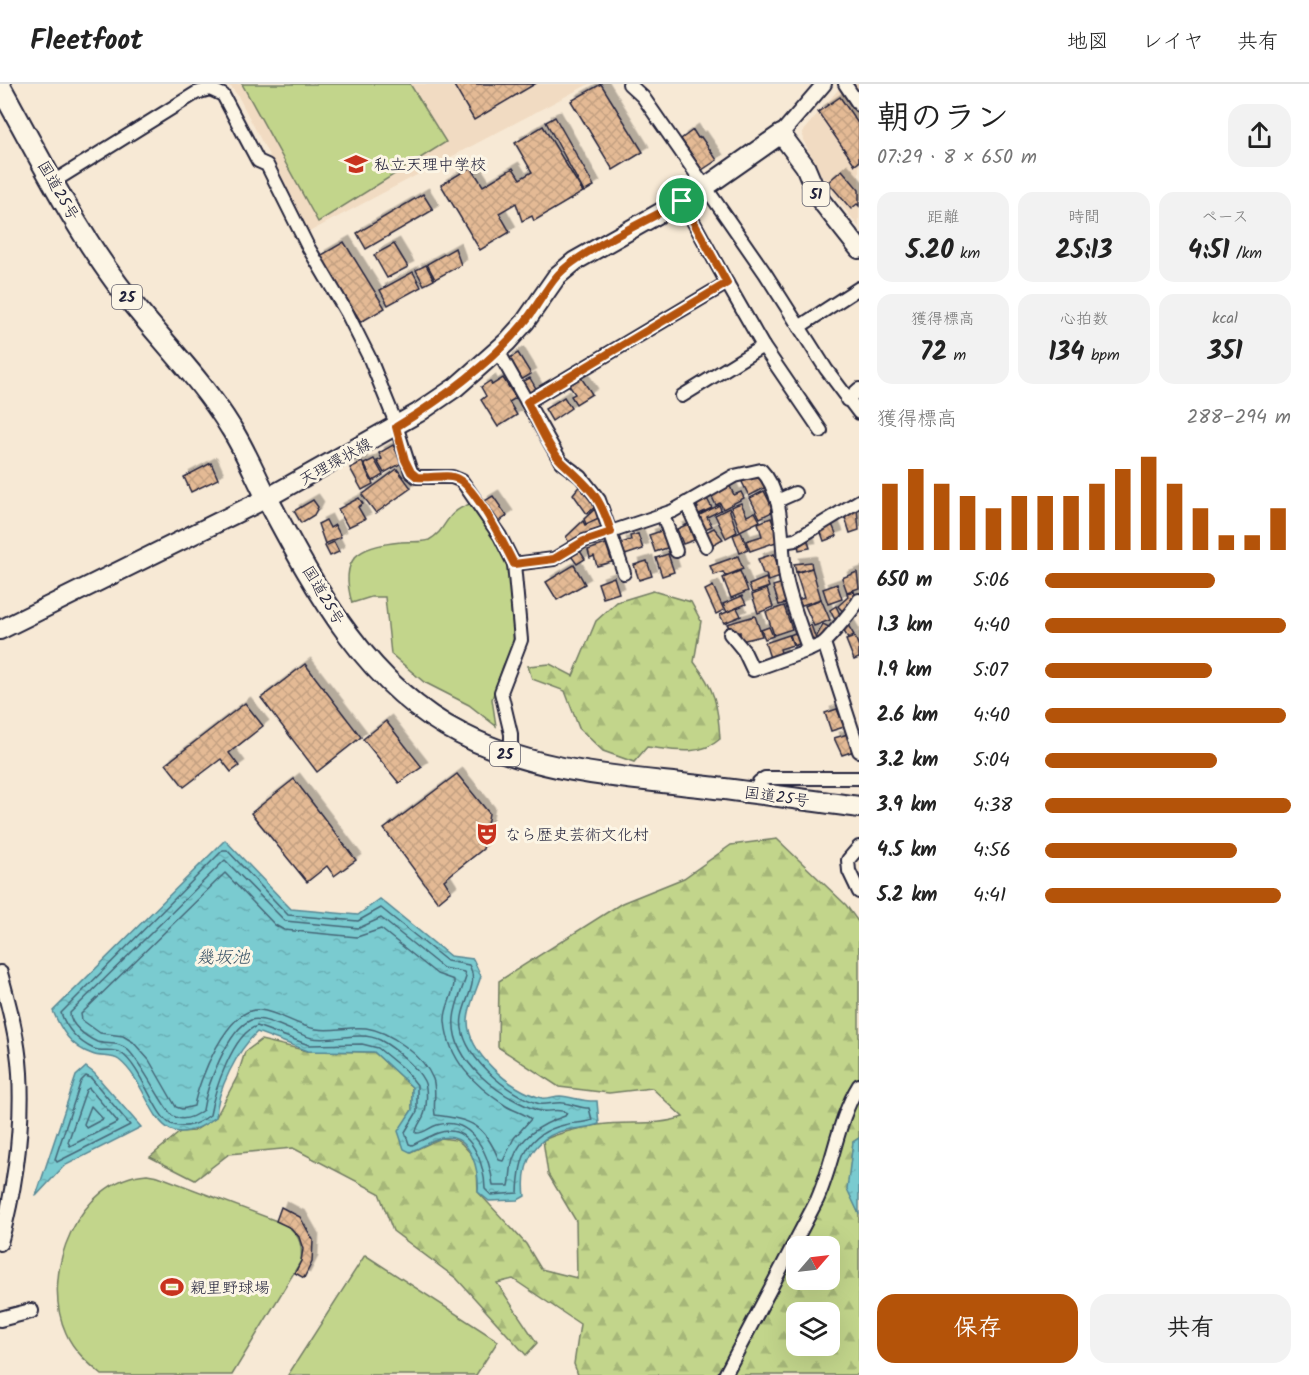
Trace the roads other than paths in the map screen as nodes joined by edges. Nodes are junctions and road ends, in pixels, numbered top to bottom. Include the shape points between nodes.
1 (629, 84) edge
2 (824, 84) edge
3 (845, 84) edge
4 (0, 87) edge
5 (859, 105) edge
6 (781, 134) junction
7 (53, 182) junction
8 (704, 188) junction
9 (682, 201) junction
10 (859, 249) edge
11 (727, 283) junction
12 (859, 288) edge
13 (799, 327) junction
14 (764, 346) junction
15 (498, 351) junction
16 (859, 389) edge
17 (682, 396) dead end
18 (847, 400) junction
19 (527, 402) junction
20 (859, 413) edge
21 (396, 427) junction
22 (821, 431) dead end
23 (795, 493) dead end
24 (267, 498) junction
25 (777, 501) junction
26 (859, 501) edge
27 (686, 503) junction
28 (663, 515) junction
29 (611, 532) junction
30 (783, 542) junction
31 (706, 546) dead end
32 (676, 551) dead end
33 (514, 564) junction
34 (624, 573) dead end
35 (859, 600) edge
36 (0, 630) edge
37 (730, 634) dead end
38 (824, 643) junction
39 (808, 650) junction
40 (859, 751) edge
41 (511, 757) junction
42 (859, 778) edge
43 (757, 794) junction
44 (859, 807) edge
45 (859, 848) edge
46 (859, 891) edge
47 (0, 973) edge
48 (859, 1085) edge
49 (0, 1243) edge
50 (31, 1311) dead end
51 (0, 1319) edge
52 (725, 1375) edge

1 - 8 street via 643,97
2 - 6 street
3 - 5 street
4 - 7 highway, 国道25号 / 25
6 - 8 main road, 天理環状線
6 - 10 main road, 51 via 805,166 818,197
7 - 21 street via 196,93 210,89 224,95 258,161 267,165 347,313
7 - 24 highway, 国道25号 / 25 via 118,286 231,427
8 - 9 main road, 天理環状線
8 - 13 street
9 - 11 street
9 - 15 main road, 天理環状線 via 570,265
11 - 14 street
11 - 19 street
12 - 13 street
13 - 18 street
14 - 17 street
14 - 22 street
15 - 19 street
15 - 21 main road, 天理環状線 via 436,402
16 - 18 street
18 - 20 street
19 - 29 street via 561,462 581,477 599,500
21 - 24 main road, 天理環状線
21 - 33 street via 411,472 417,477 452,477 462,481 500,536
23 - 25 street
24 - 36 main road, 天理環状線
24 - 41 highway, 国道25号 / 25 via 340,624 363,655 422,710 459,733
25 - 27 street via 761,470 734,476
25 - 30 street
26 - 30 street via 795,540
27 - 28 street
27 - 31 street
28 - 29 street
28 - 32 street
29 - 33 street via 584,541 554,559
29 - 34 street
30 - 39 street via 786,577
33 - 41 street via 521,640 501,692 511,734
35 - 38 street
37 - 39 street via 753,670
38 - 39 street
38 - 40 street
41 - 43 highway, 国道25号 / 25 via 607,777
42 - 43 street via 765,778 759,782
43 - 44 highway, 国道25号 / 25
45 - 46 street via 848,860
47 - 49 street via 20,1074 16,1166
48 - 52 street via 842,1117 821,1192
50 - 51 street

